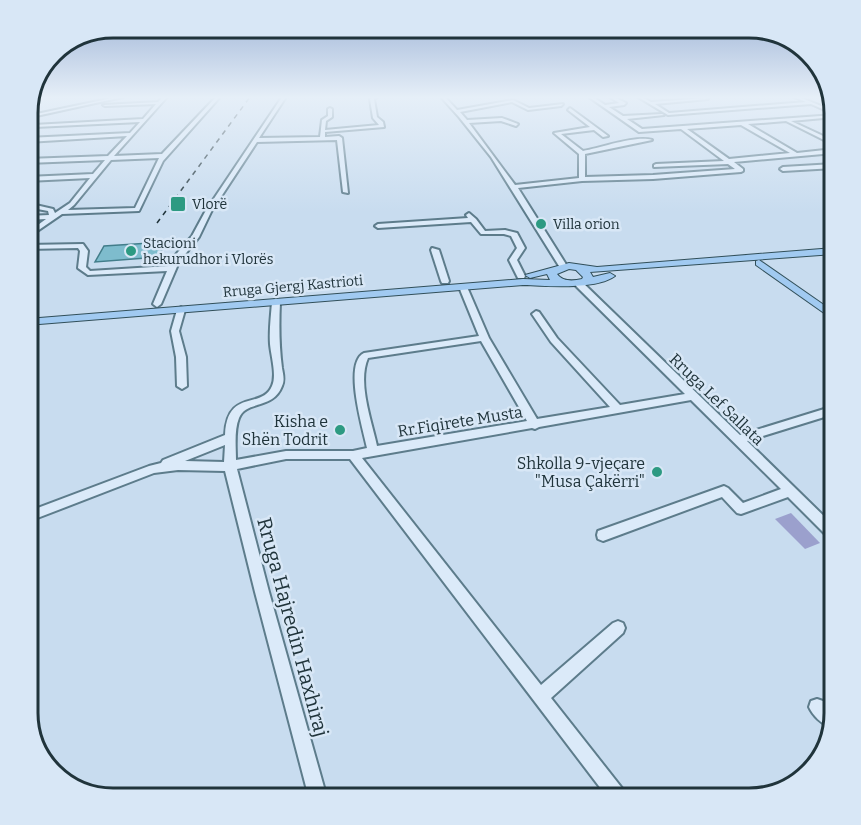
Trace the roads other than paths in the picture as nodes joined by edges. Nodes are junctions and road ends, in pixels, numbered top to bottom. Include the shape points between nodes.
1 (105, 136) edge
2 (130, 136) edge
3 (182, 136) edge
4 (260, 136) edge
5 (316, 136) edge
6 (325, 136) edge
7 (476, 136) edge
8 (562, 136) edge
9 (694, 136) edge
10 (763, 136) edge
11 (38, 139) edge
12 (257, 140) junction
13 (649, 140) dead end
14 (823, 152) edge
15 (582, 153) junction
16 (795, 154) junction
17 (163, 156) junction
18 (110, 157) junction
19 (38, 160) edge
20 (730, 162) junction
21 (656, 166) dead end
22 (823, 166) edge
23 (783, 169) dead end
24 (95, 176) junction
25 (38, 179) edge
26 (582, 179) junction
27 (514, 187) junction
28 (346, 192) dead end
29 (38, 207) edge
30 (62, 212) junction
31 (53, 217) junction
32 (38, 218) edge
33 (378, 226) dead end
34 (38, 228) edge
35 (38, 247) edge
36 (435, 250) dead end
37 (823, 252) edge
38 (823, 258) edge
39 (759, 263) junction
40 (172, 268) junction
41 (559, 268) junction
42 (579, 268) junction
43 (521, 276) junction
44 (446, 281) junction
45 (561, 283) junction
46 (582, 283) junction
47 (463, 287) junction
48 (276, 302) junction
49 (157, 304) junction
50 (823, 309) edge
51 (181, 310) junction
52 (38, 313) edge
53 (536, 314) dead end
54 (38, 321) edge
55 (484, 339) junction
56 (182, 386) dead end
57 (693, 396) junction
58 (619, 410) junction
59 (824, 413) edge
60 (535, 425) junction
61 (231, 438) junction
62 (738, 440) junction
63 (373, 452) junction
64 (352, 455) junction
65 (231, 466) junction
66 (153, 469) junction
67 (790, 491) junction
68 (38, 513) edge
69 (824, 524) edge
70 (603, 535) dead end
71 (618, 628) dead end
72 (541, 696) junction
73 (817, 707) dead end
74 (824, 713) edge
75 (315, 788) edge
76 (611, 788) edge

1 - 11 street
2 - 18 street
3 - 17 street
4 - 12 street
5 - 12 street
6 - 28 street via 339,138
7 - 27 street
8 - 15 street
9 - 20 street
10 - 16 street
12 - 40 street via 245,152
13 - 15 street
14 - 16 street
15 - 26 street
16 - 20 street
17 - 18 street
17 - 30 street via 137,210
18 - 19 street
18 - 24 street
20 - 21 street
20 - 26 street via 741,170
22 - 23 street
24 - 25 street
24 - 30 street
26 - 27 street
27 - 41 street
29 - 31 street via 51,210
30 - 31 street
31 - 32 street
31 - 34 street
33 - 43 street via 472,217 483,233 514,235 521,248 513,260
35 - 40 street via 80,246 84,251 82,268 88,273
36 - 44 street
37 - 42 main road via 597,270
38 - 39 main road
39 - 46 main road via 602,277
39 - 50 main road
40 - 49 street
41 - 42 main road, Rruga Gjergj Kastrioti
41 - 43 main road, Rruga Gjergj Kastrioti
41 - 45 main road via 553,276
42 - 46 main road via 586,273
43 - 44 main road, Rruga Gjergj Kastrioti
44 - 49 main road, Rruga Gjergj Kastrioti
45 - 46 main road, Rruga Gjergj Kastrioti
45 - 47 main road, Rruga Gjergj Kastrioti
46 - 57 street, Rruga Lef Sallata
47 - 48 main road, Rruga Gjergj Kastrioti
47 - 55 street
48 - 51 main road, Rruga Gjergj Kastrioti
48 - 61 street, Rruga Hajredin Haxhiraj via 274,342 279,383 268,398 235,412
49 - 52 main road, Rruga Gjergj Kastrioti
51 - 54 main road, Rruga Gjergj Kastrioti
51 - 56 street via 175,331
53 - 58 street via 554,340
55 - 60 street
55 - 63 street via 364,356 358,384
57 - 58 street, Rr.Fiqirete Musta
57 - 62 street, Rruga Lef Sallata
58 - 60 street, Rr.Fiqirete Musta
59 - 62 street
60 - 63 street, Rr.Fiqirete Musta
61 - 65 street, Rruga Hajredin Haxhiraj
61 - 66 street
62 - 67 street, Rruga Lef Sallata
63 - 64 street, Rr.Fiqirete Musta
64 - 65 street, Rr.Fiqirete Musta via 286,455
64 - 72 street
65 - 66 street, Rr.Fiqirete Musta via 178,465
65 - 75 street, Rruga Hajredin Haxhiraj
66 - 68 street
67 - 69 street, Rruga Lef Sallata
67 - 70 street via 741,509 724,491
71 - 72 street
72 - 76 street
73 - 74 street

